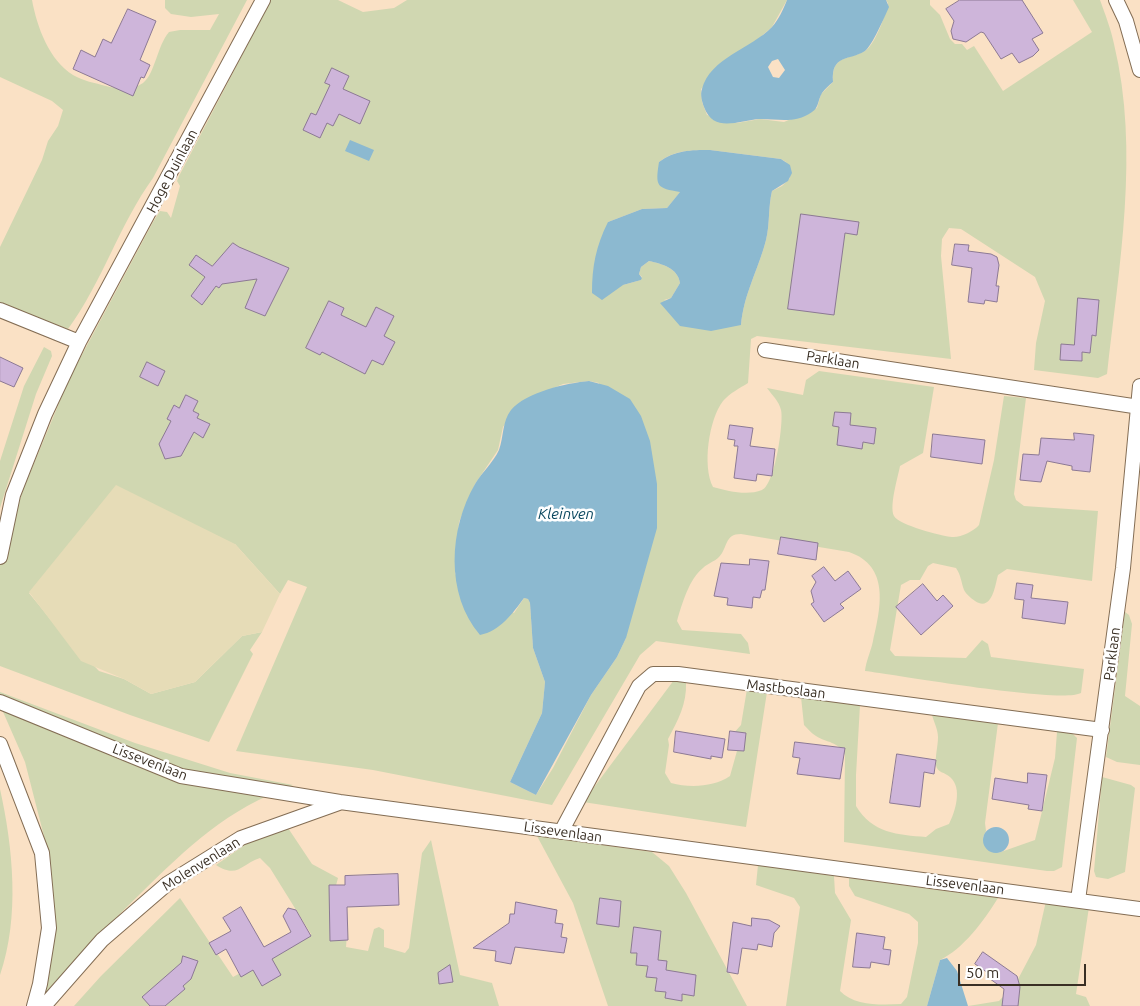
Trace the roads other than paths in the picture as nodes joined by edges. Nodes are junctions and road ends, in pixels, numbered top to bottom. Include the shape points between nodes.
1 (263, 0) edge
2 (1116, 0) edge
3 (1140, 70) edge
4 (0, 310) edge
5 (80, 342) junction
6 (765, 350) dead end
7 (1140, 386) edge
8 (1139, 407) edge
9 (0, 557) edge
10 (0, 702) edge
11 (1102, 730) junction
12 (0, 744) edge
13 (340, 802) junction
14 (561, 832) junction
15 (1078, 900) junction
16 (1140, 909) edge
17 (34, 1006) edge
18 (44, 1006) edge

1 - 5 street, Hoge Duinlaan
2 - 3 street via 1126,21
4 - 5 street
5 - 9 street, Hoge Duinlaan via 45,414 13,495
6 - 8 street, Parklaan
7 - 8 street, Parklaan
8 - 11 street, Parklaan
10 - 13 street, Lissevenlaan via 182,776
11 - 14 street, Mastboslaan via 678,674 653,674 639,686
11 - 15 street, Parklaan
12 - 17 street via 42,853 50,928
13 - 14 street, Lissevenlaan
13 - 18 street, Molenvenlaan via 241,838 167,884 102,940
14 - 15 street, Lissevenlaan
15 - 16 street, Lissevenlaan

